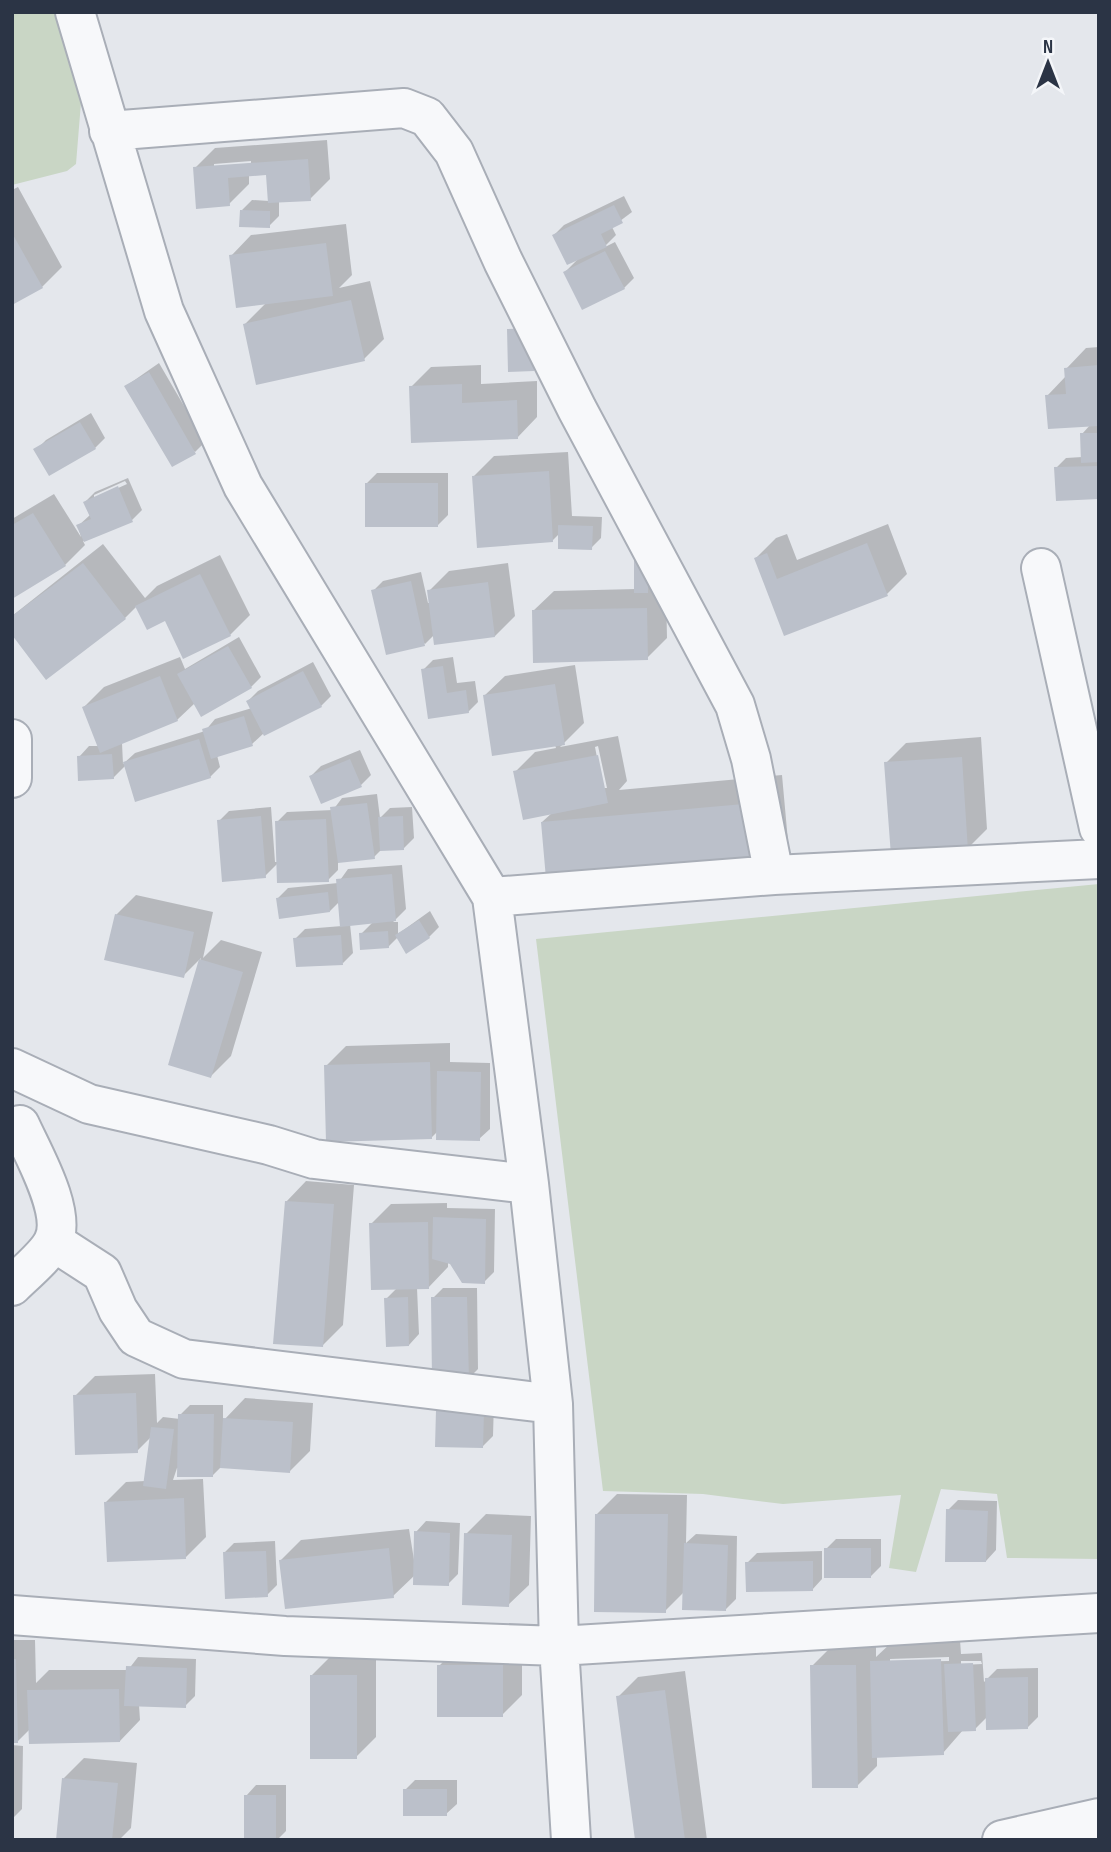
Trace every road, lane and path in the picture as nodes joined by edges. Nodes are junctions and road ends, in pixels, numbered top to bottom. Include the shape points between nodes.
1 (75, 12) edge
2 (109, 131) junction
3 (1041, 568) dead end
4 (12, 739) edge
5 (12, 778) edge
6 (1099, 828) edge
7 (1099, 859) edge
8 (774, 875) junction
9 (492, 897) junction
10 (12, 1068) edge
11 (89, 1104) junction
12 (16, 1125) edge
13 (529, 1184) junction
14 (54, 1242) junction
15 (12, 1286) edge
16 (553, 1404) junction
17 (1099, 1613) edge
18 (12, 1615) edge
19 (559, 1647) junction
20 (1099, 1818) edge
21 (571, 1840) edge
22 (1002, 1840) edge

1 - 2 street
2 - 8 street via 404,108 427,117 454,152 570,396 735,705 751,759
2 - 9 street via 164,311 243,486
3 - 6 street
4 - 5 street
7 - 8 street
8 - 9 street
9 - 13 street
10 - 11 street
11 - 12 street
11 - 13 street via 314,1159
12 - 14 street via 57,1217
13 - 16 street
14 - 15 street
14 - 16 street via 102,1273 136,1337 184,1359
16 - 19 street
17 - 19 street
18 - 19 street via 285,1636
19 - 21 street
20 - 22 street

